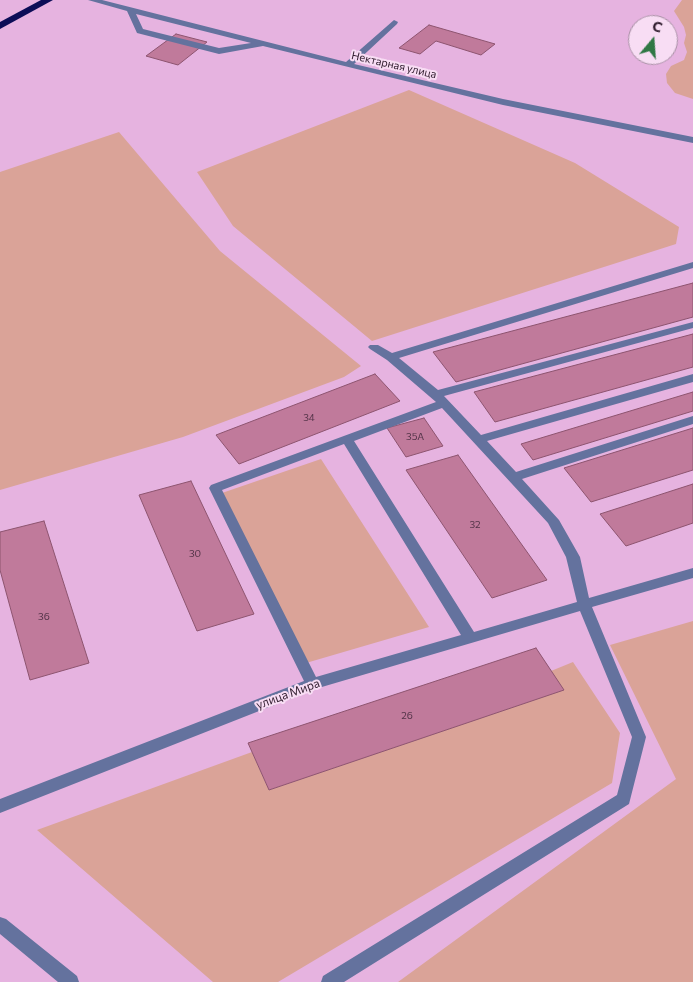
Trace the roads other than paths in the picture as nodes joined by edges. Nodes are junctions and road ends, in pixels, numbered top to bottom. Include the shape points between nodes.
1 (48, 0) edge
2 (92, 0) edge
3 (132, 11) junction
4 (394, 22) dead end
5 (0, 26) edge
6 (264, 43) junction
7 (348, 65) junction
8 (693, 140) edge
9 (693, 265) edge
10 (693, 325) edge
11 (374, 347) dead end
12 (391, 357) junction
13 (693, 378) edge
14 (440, 399) junction
15 (693, 420) edge
16 (346, 439) junction
17 (479, 439) junction
18 (515, 477) junction
19 (693, 573) edge
20 (584, 604) junction
21 (471, 639) junction
22 (312, 684) junction
23 (0, 806) edge
24 (0, 924) edge
25 (71, 982) edge
26 (329, 982) edge

1 - 5 highway
2 - 3 street, Нектарная улица
3 - 6 street, Нектарная улица
3 - 6 street via 140,31 219,51
4 - 7 street
6 - 7 street, Нектарная улица
7 - 8 street, Нектарная улица via 503,102
9 - 12 street
10 - 14 street
11 - 12 street
12 - 14 street
13 - 17 street
14 - 16 street
14 - 17 street
15 - 18 street
16 - 21 street
16 - 22 street via 215,488
17 - 18 street
18 - 20 street via 553,520 573,557
19 - 20 street, улица Мира
20 - 21 street, улица Мира
20 - 26 street via 639,737 624,799
21 - 22 street, улица Мира
22 - 23 street, улица Мира
24 - 25 street

